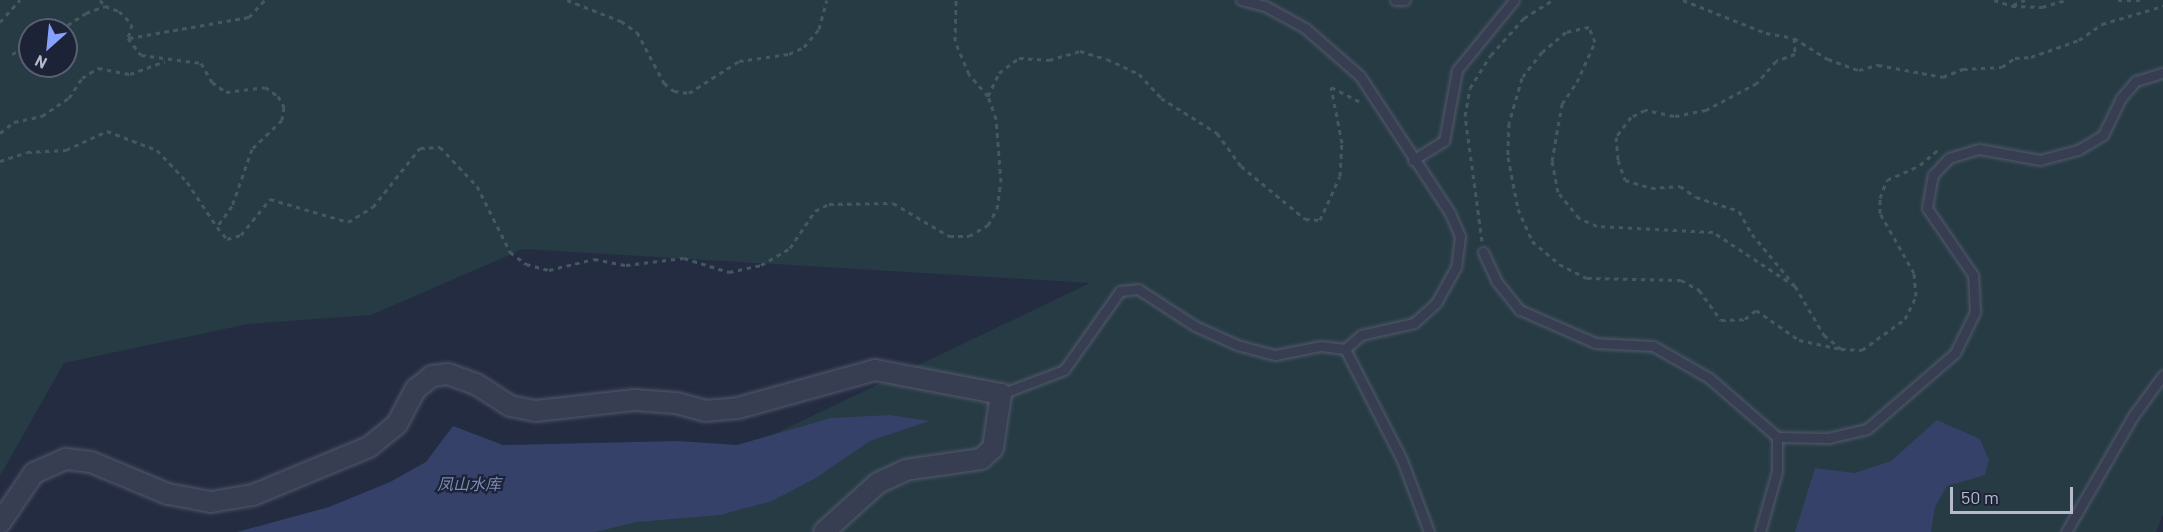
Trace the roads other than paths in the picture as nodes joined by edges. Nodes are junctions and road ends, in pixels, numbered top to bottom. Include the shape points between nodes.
1 (1241, 0) edge
2 (1395, 0) edge
3 (1405, 0) edge
4 (1514, 0) edge
5 (2163, 73) edge
6 (1413, 160) junction
7 (1483, 252) road end
8 (1345, 350) junction
9 (2163, 375) edge
10 (1001, 393) junction
11 (1777, 437) junction
12 (0, 523) edge
13 (824, 532) edge
14 (1429, 532) edge
15 (1760, 532) edge
16 (2066, 532) edge

1 - 6 lane via 1265,6 1305,28 1360,76
2 - 3 lane
4 - 6 lane via 1457,69 1444,141
5 - 11 lane via 2136,81 2121,98 2103,135 2078,150 2040,159 1979,149 1949,158 1933,175 1927,208 1973,275 1975,312 1955,353 1867,429 1828,438
6 - 8 lane via 1450,213 1460,236 1456,267 1436,303 1414,324 1361,335
7 - 11 lane via 1497,282 1520,310 1595,343 1653,346 1709,378
8 - 10 lane via 1321,346 1275,355 1237,345 1195,326 1138,289 1120,291 1064,370
8 - 14 lane via 1402,460
9 - 16 lane via 2133,416
10 - 12 street via 875,370 738,408 705,411 676,403 634,400 536,411 510,406 476,384 448,374 432,376 416,389 398,424 369,447 253,495 211,502 168,494 91,462 66,459 34,473
10 - 13 street via 993,448 981,459 906,470 878,483
11 - 15 lane via 1777,471

